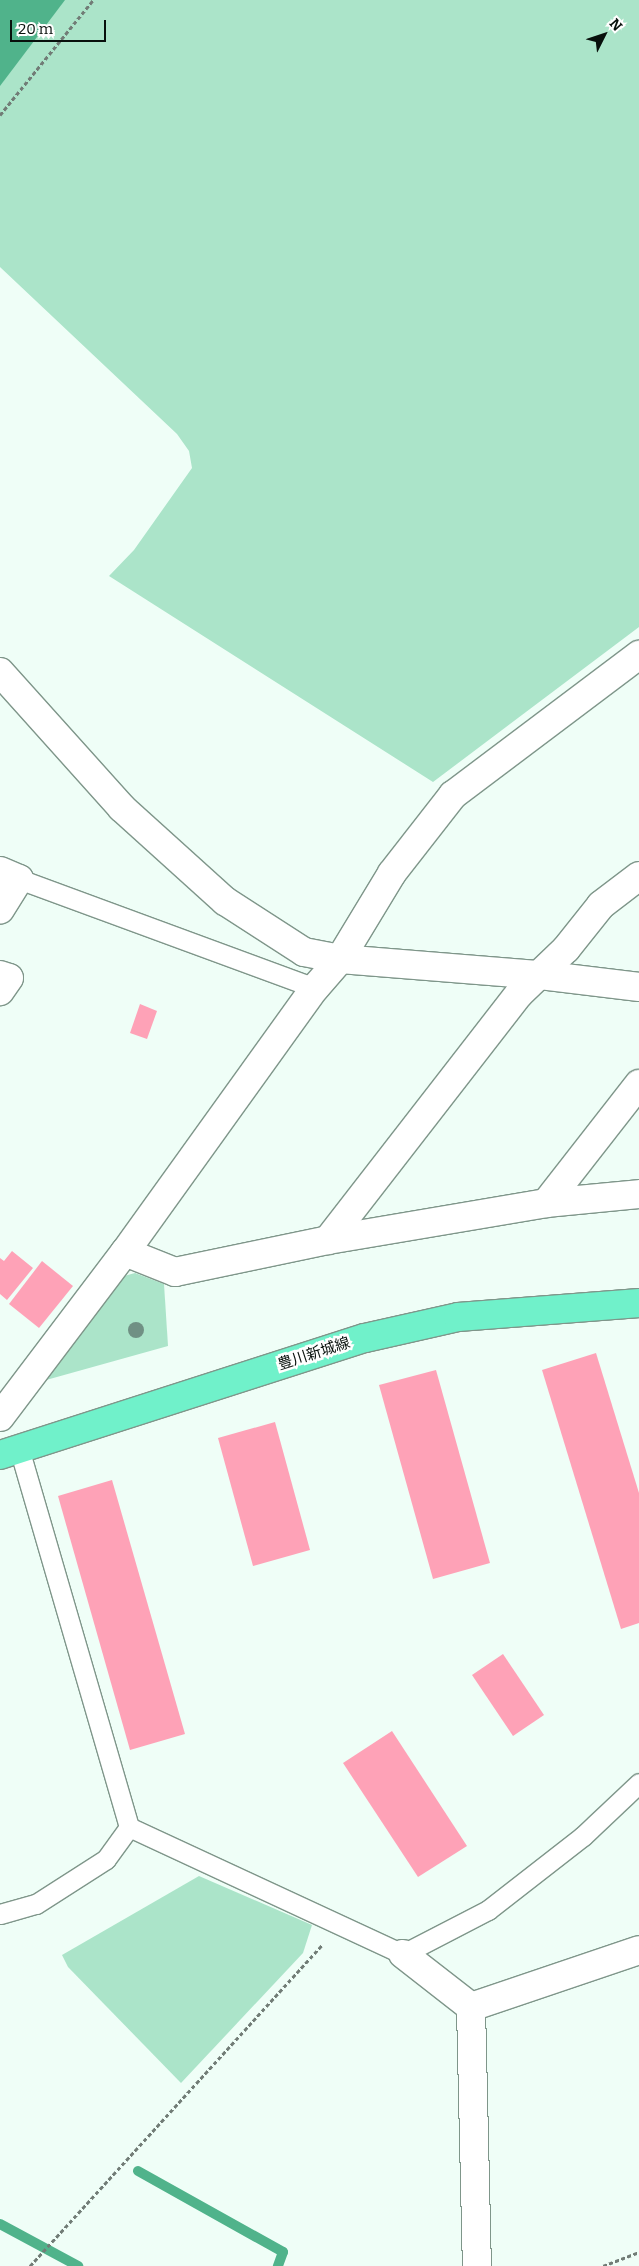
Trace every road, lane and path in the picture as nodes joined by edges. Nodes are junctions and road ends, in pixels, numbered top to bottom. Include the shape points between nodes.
1 (93, 0) edge
2 (0, 115) edge
3 (639, 655) edge
4 (0, 672) edge
5 (10, 875) edge
6 (639, 876) edge
7 (0, 909) edge
8 (340, 959) junction
9 (0, 975) edge
10 (540, 975) junction
11 (639, 987) edge
12 (315, 988) junction
13 (0, 990) edge
14 (639, 1084) edge
15 (639, 1194) edge
16 (546, 1203) junction
17 (328, 1240) junction
18 (125, 1252) junction
19 (639, 1303) edge
20 (0, 1416) edge
21 (10, 1452) edge
22 (639, 1783) edge
23 (129, 1827) junction
24 (0, 1914) edge
25 (342, 1924) junction
26 (639, 1950) edge
27 (403, 1954) junction
28 (471, 2007) junction
29 (639, 2252) edge
30 (30, 2266) edge
31 (477, 2266) edge
32 (603, 2266) edge

1 - 2 path
3 - 8 street via 453,795 392,873
4 - 8 street via 122,808 225,900 304,952
5 - 7 street
5 - 12 lane
6 - 10 street via 601,905 566,949
8 - 10 street
8 - 12 street
9 - 13 street via 9,978
10 - 11 street
10 - 17 street via 519,994
12 - 18 street
14 - 16 street
15 - 16 street
16 - 17 street
17 - 18 street via 175,1272
18 - 20 street
19 - 21 main road, 豊川新城線 via 458,1317 365,1338
21 - 23 lane
22 - 27 lane via 583,1836 488,1910
23 - 24 lane via 106,1859 36,1904
23 - 25 lane
25 - 27 lane
25 - 30 path
26 - 28 street
27 - 28 street
28 - 31 street
29 - 32 path

